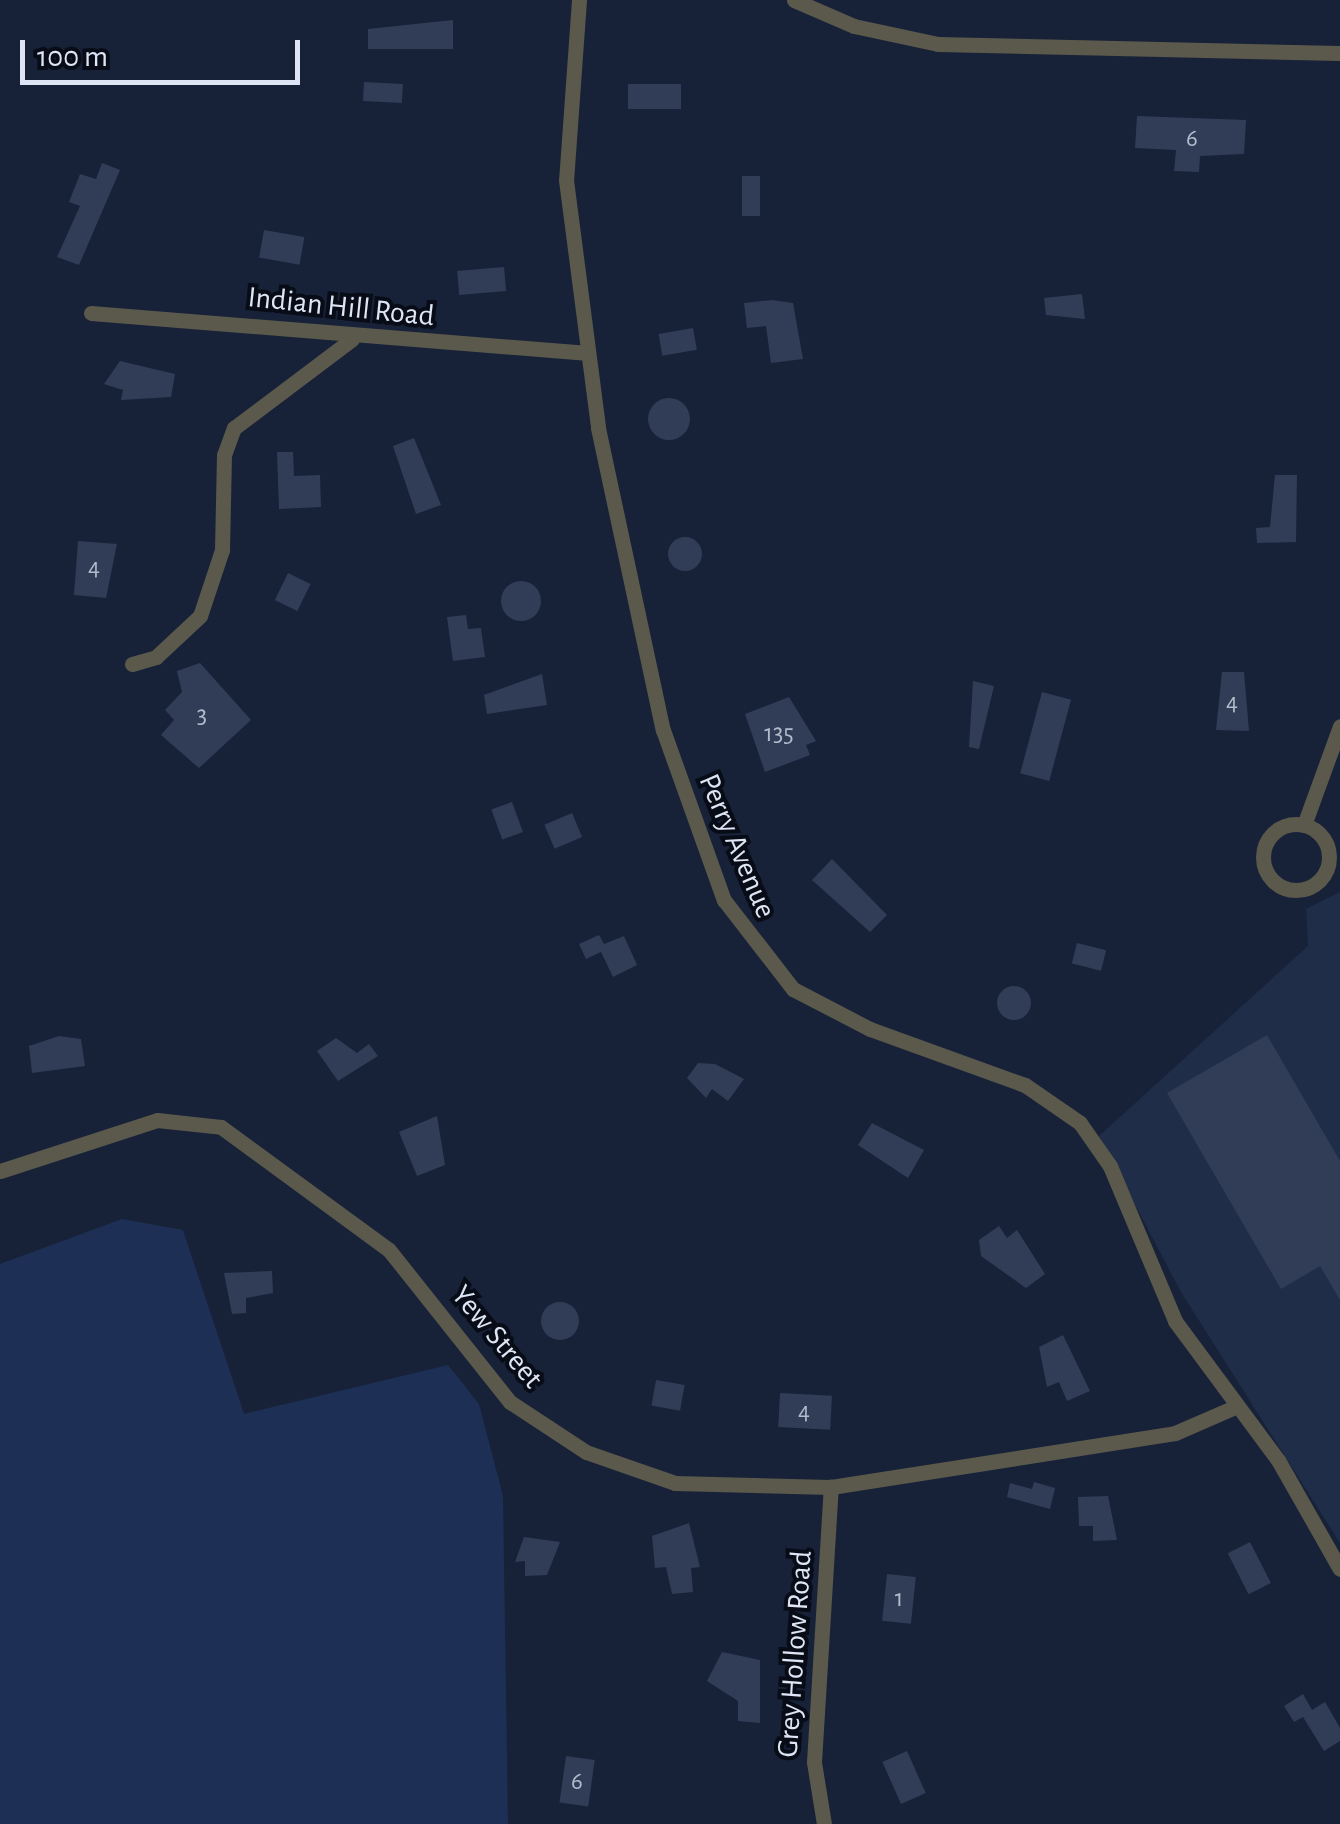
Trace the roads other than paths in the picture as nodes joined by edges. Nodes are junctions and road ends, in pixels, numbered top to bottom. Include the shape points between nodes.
1 (578, 0) edge
2 (794, 0) edge
3 (1340, 53) edge
4 (90, 313) dead end
5 (352, 338) junction
6 (585, 353) junction
7 (132, 664) dead end
8 (1340, 726) edge
9 (1304, 825) junction
10 (0, 1171) edge
11 (1235, 1407) junction
12 (832, 1487) junction
13 (1340, 1568) edge
14 (824, 1824) edge

1 - 6 street, Perry Avenue via 566,180
2 - 3 street via 854,26 938,44
4 - 5 street, Indian Hill Road
5 - 6 street, Indian Hill Road
5 - 7 street via 234,428 224,456 222,550 200,616 156,657
6 - 11 street, Perry Avenue via 654,697 703,850 742,933 778,977 827,1009 1025,1085 1080,1123 1110,1166 1175,1321
8 - 9 street
9 - 9 street via 1281,828 1263,858 1272,880 1294,891 1317,884 1330,863 1324,839
10 - 12 street, Yew Street via 157,1120 221,1128 389,1250 494,1386 568,1441 675,1483
11 - 12 street, Yew Street via 1176,1432
11 - 13 street, Perry Avenue via 1278,1460
12 - 14 street, Grey Hollow Road via 814,1762

